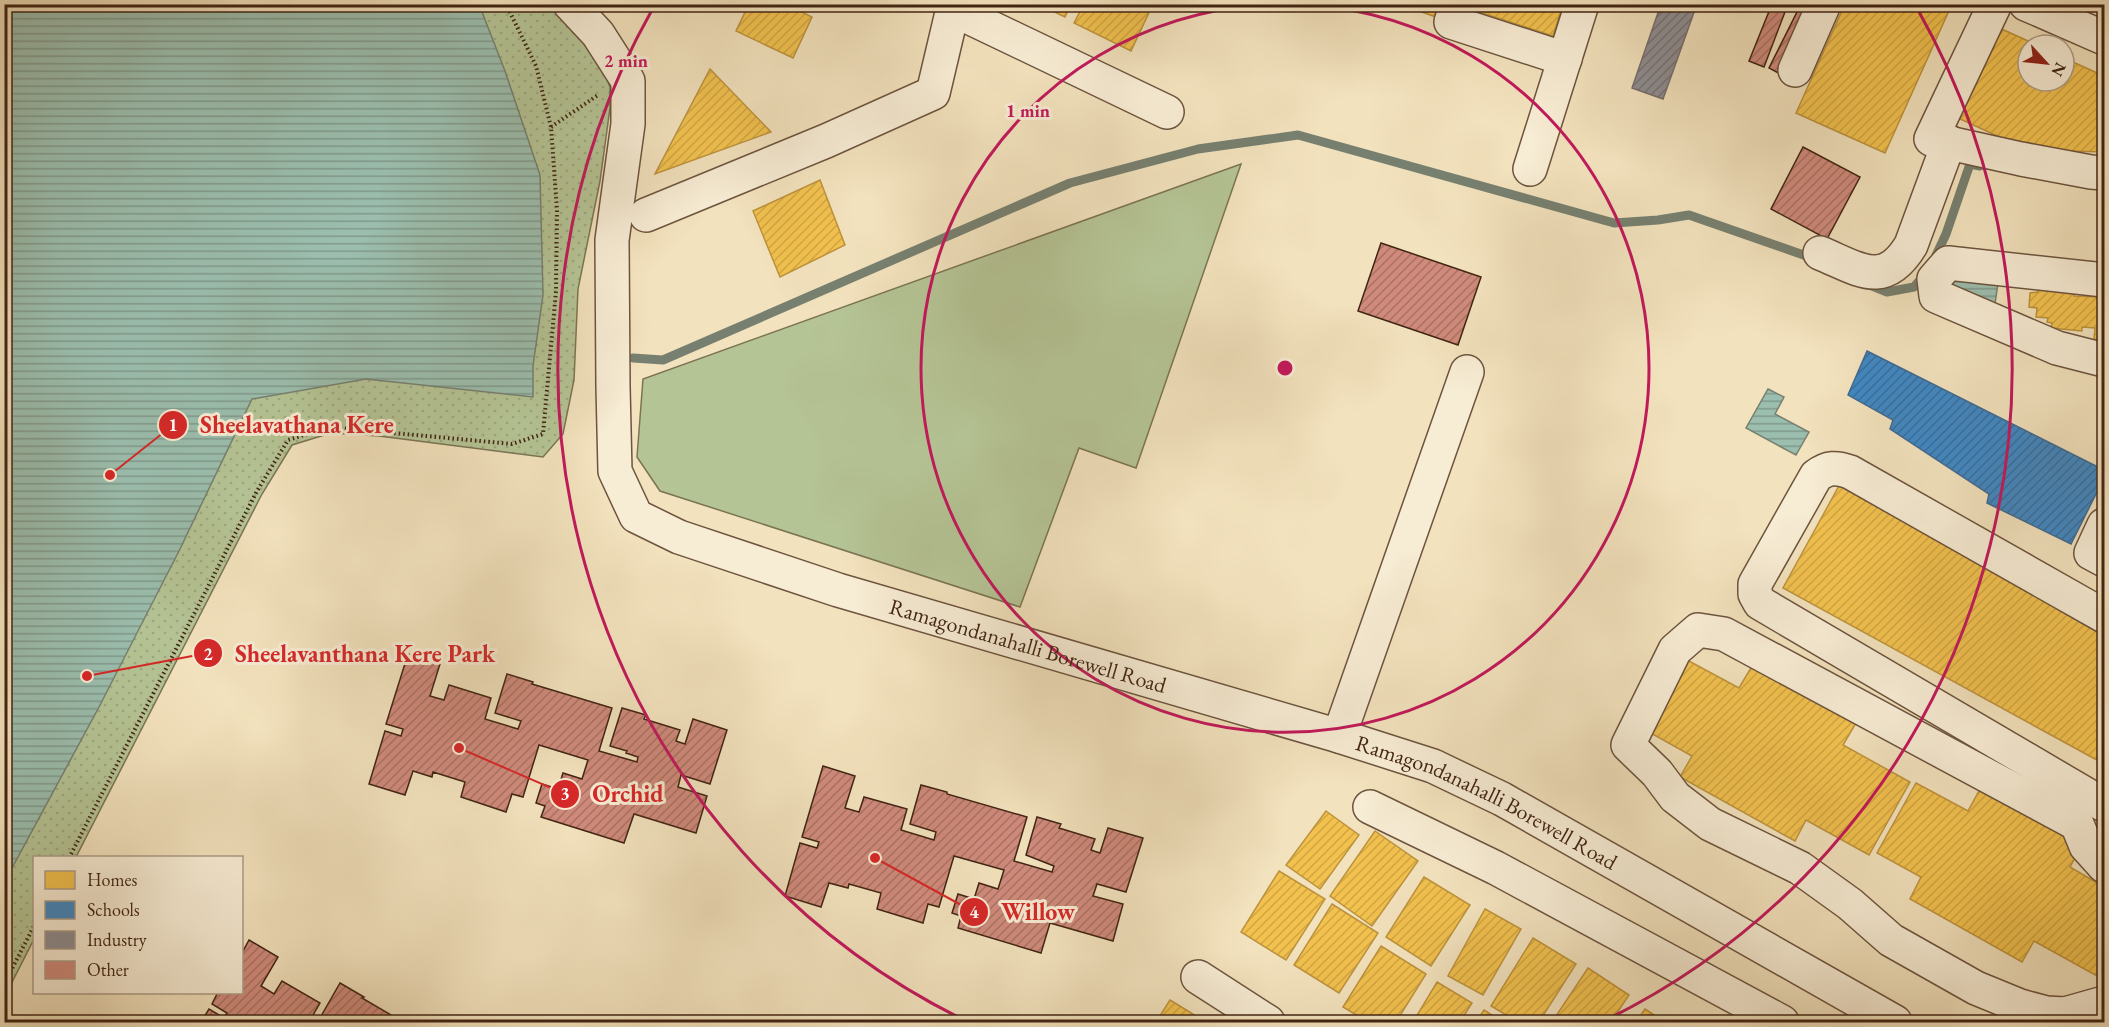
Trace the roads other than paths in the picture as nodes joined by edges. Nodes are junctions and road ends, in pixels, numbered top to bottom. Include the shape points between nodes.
1 (570, 4) edge
2 (1457, 4) edge
3 (1582, 4) edge
4 (1824, 4) edge
5 (1995, 4) edge
6 (2026, 4) edge
7 (953, 7) edge
8 (2104, 38) edge
9 (1565, 59) junction
10 (1795, 70) dead end
11 (1167, 112) dead end
12 (1949, 142) junction
13 (1530, 169) dead end
14 (2104, 173) edge
15 (646, 215) dead end
16 (1820, 253) dead end
17 (2104, 280) edge
18 (2104, 360) edge
19 (1467, 372) dead end
20 (2104, 525) edge
21 (2104, 560) edge
22 (2104, 616) edge
23 (1339, 736) junction
24 (2104, 805) edge
25 (1370, 807) dead end
26 (2104, 866) edge
27 (1198, 977) dead end
28 (2104, 1003) edge
29 (2069, 1018) edge
30 (2104, 1018) edge
31 (1779, 1022) edge
32 (1268, 1023) edge
33 (1895, 1023) edge
34 (2104, 1023) edge

1 - 23 street, Ramagondanahalli Borewell Road via 598,34 628,81 628,124 612,240 613,387 615,471 636,516 679,537 838,590
2 - 9 street via 1451,22
3 - 9 street
4 - 10 street
5 - 12 street via 1931,139
6 - 8 street
7 - 11 street
7 - 15 street via 933,93
9 - 13 street
12 - 14 street
12 - 16 street via 1911,245 1895,265 1872,274
17 - 18 street via 1948,262 1934,279 1936,296 2057,348
19 - 23 street
20 - 21 street via 2091,553
22 - 24 street via 1837,468 1816,476 1755,584 1760,603
23 - 33 street, Ramagondanahalli Borewell Road via 1433,766 1502,799
25 - 31 street via 1496,868
26 - 29 street via 2086,846 2077,824 1725,634 1698,630 1675,650 1628,745 1675,797 1710,824 1800,868 1891,940 1976,988 2020,1006
27 - 32 street
28 - 29 street
30 - 34 street

